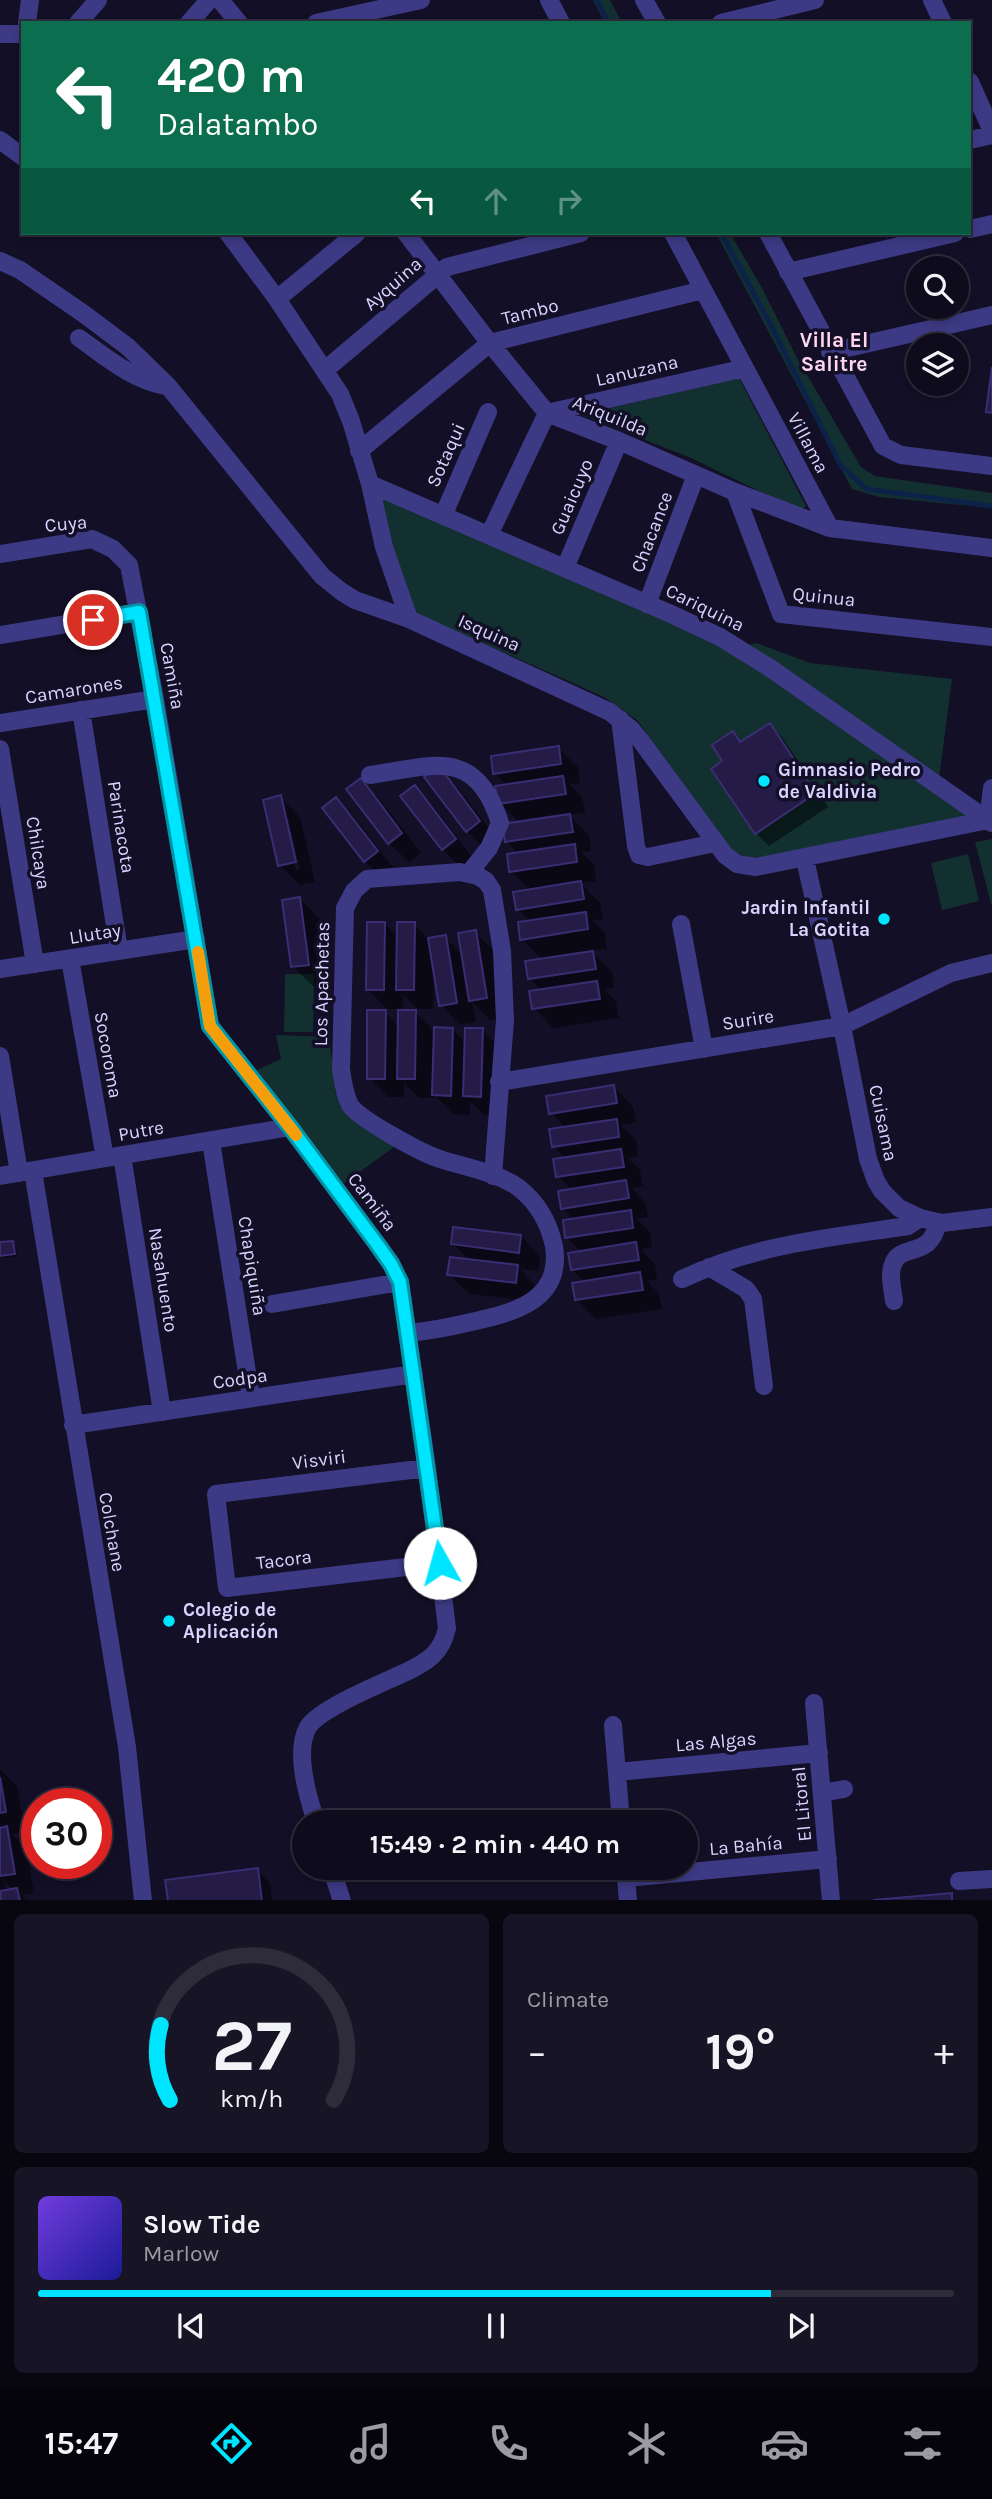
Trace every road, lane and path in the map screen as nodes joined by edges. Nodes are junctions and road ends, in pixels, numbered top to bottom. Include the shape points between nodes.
1 (30, 0) edge
2 (98, 0) edge
3 (209, 0) edge
4 (220, 0) edge
5 (421, 0) edge
6 (550, 0) edge
7 (644, 0) edge
8 (815, 0) edge
9 (932, 0) edge
10 (27, 21) edge
11 (80, 21) edge
12 (191, 21) edge
13 (237, 21) edge
14 (325, 21) edge
15 (560, 21) edge
16 (656, 21) edge
17 (729, 21) edge
18 (942, 21) edge
19 (0, 34) edge
20 (21, 34) edge
21 (971, 84) edge
22 (992, 133) edge
23 (0, 140) edge
24 (971, 140) edge
25 (21, 156) edge
26 (992, 224) edge
27 (971, 229) edge
28 (229, 235) edge
29 (355, 235) edge
30 (408, 235) edge
31 (573, 235) edge
32 (674, 235) edge
33 (769, 235) edge
34 (946, 235) edge
35 (0, 261) edge
36 (788, 272) junction
37 (438, 273) junction
38 (703, 290) junction
39 (277, 299) junction
40 (992, 315) edge
41 (79, 338) dead end
42 (490, 344) junction
43 (830, 352) junction
44 (745, 368) junction
45 (325, 370) junction
46 (168, 386) junction
47 (488, 412) dead end
48 (547, 413) junction
49 (619, 441) junction
50 (359, 451) junction
51 (992, 467) edge
52 (696, 475) junction
53 (370, 484) junction
54 (735, 492) junction
55 (443, 516) junction
56 (830, 528) junction
57 (489, 535) junction
58 (992, 548) edge
59 (0, 554) edge
60 (129, 565) joint
61 (565, 568) junction
62 (647, 604) junction
63 (139, 612) junction
64 (409, 620) junction
65 (0, 635) edge
66 (992, 637) edge
67 (155, 699) junction
68 (80, 710) junction
69 (620, 719) junction
70 (0, 723) edge
71 (0, 749) edge
72 (370, 775) dead end
73 (992, 788) edge
74 (990, 822) edge
75 (715, 843) junction
76 (805, 859) junction
77 (469, 873) junction
78 (681, 924) dead end
79 (196, 939) junction
80 (119, 951) junction
81 (70, 959) junction
82 (992, 963) edge
83 (35, 964) junction
84 (0, 969) edge
85 (842, 1026) junction
86 (705, 1049) junction
87 (0, 1056) edge
88 (499, 1082) junction
89 (290, 1127) junction
90 (211, 1141) junction
91 (114, 1157) junction
92 (26, 1172) junction
93 (0, 1176) edge
94 (493, 1176) junction
95 (992, 1217) edge
96 (920, 1218) junction
97 (938, 1222) junction
98 (709, 1267) junction
99 (682, 1279) dead end
100 (400, 1282) junction
101 (894, 1301) dead end
102 (272, 1304) dead end
103 (408, 1333) junction
104 (414, 1374) junction
105 (764, 1386) dead end
106 (251, 1398) junction
107 (162, 1412) junction
108 (73, 1425) junction
109 (428, 1468) junction
110 (216, 1494) joint
111 (440, 1563) junction
112 (814, 1703) dead end
113 (612, 1725) dead end
114 (819, 1753) junction
115 (617, 1772) junction
116 (844, 1789) dead end
117 (822, 1793) junction
118 (312, 1810) edge
119 (620, 1810) edge
120 (828, 1859) junction
121 (698, 1868) edge
122 (335, 1880) edge
123 (627, 1880) edge
124 (992, 1880) edge
125 (959, 1881) dead end
126 (143, 1900) edge
127 (342, 1900) edge
128 (628, 1900) edge
129 (831, 1900) edge

1 - 10 street
2 - 11 street
3 - 12 street
4 - 13 street
5 - 14 street
6 - 15 street
7 - 16 street
8 - 17 street
9 - 18 street
19 - 20 street
21 - 22 street
22 - 24 street
23 - 25 street
26 - 27 street
28 - 39 street
29 - 39 street
30 - 37 street, Ariquilda
31 - 37 street, Ayquina via 467,261
32 - 38 street, Villama
33 - 36 street
34 - 36 street
35 - 46 street, Isquina via 84,314 128,347
36 - 43 street
37 - 42 street, Ariquilda
37 - 45 street, Ayquina
38 - 42 street, Tambo
38 - 44 street, Villama
39 - 45 street
40 - 43 street
41 - 46 street via 124,370
42 - 48 street, Ariquilda
42 - 50 street, Tambo
43 - 51 street via 878,439 890,451
44 - 48 street, Lanuzana
44 - 56 street, Villama
45 - 50 street via 340,394
46 - 64 street, Isquina via 322,576 355,600
47 - 55 street, Sotaqui
48 - 49 street, Ariquilda
48 - 57 street
49 - 52 street, Ariquilda
49 - 61 street, Guaicuyo
50 - 53 street
52 - 54 street, Ariquilda
52 - 62 street, Chacance
53 - 55 street, Cariquina
53 - 64 street via 384,547
54 - 56 street, Ariquilda
54 - 66 street, Quinua via 781,614
55 - 57 street, Cariquina
56 - 58 street
57 - 61 street, Cariquina
59 - 60 street, Cuya via 92,539 113,549
60 - 63 street, Camiña
61 - 62 street, Cariquina
62 - 74 street, Cariquina via 746,652
63 - 65 street
63 - 67 street, Camiña
64 - 69 street, Isquina
67 - 68 street, Camarones
67 - 79 street, Camiña
68 - 70 street, Camarones
68 - 80 street, Parinacota
69 - 75 street, Isquina
69 - 75 street via 639,855
71 - 83 street, Chilcaya
72 - 77 street via 441,764 466,770 494,803 500,822 489,848
73 - 74 street
74 - 76 street, Isquina
75 - 76 street, Isquina via 731,860 747,867
76 - 85 street, Cuisama
77 - 88 street via 486,881 492,890 502,951 505,1020
77 - 94 street, Los Apachetas via 367,879 354,891 345,908 341,1069 351,1106 363,1118 436,1158
78 - 86 street
79 - 80 street, Llutay
79 - 89 street, Camiña via 210,1026
80 - 81 street, Llutay
81 - 83 street, Llutay
81 - 91 street, Socoroma
82 - 85 street, Surire via 951,973
83 - 84 street, Llutay
85 - 86 street, Surire
85 - 96 street, Cuisama via 871,1170 890,1200
86 - 88 street, Surire
87 - 92 street, Colchane
88 - 94 street
89 - 90 street, Putre
89 - 100 street, Camiña
90 - 91 street, Putre
90 - 106 street, Chapiquiña
91 - 92 street, Putre
91 - 107 street, Nasahuento
92 - 93 street, Putre
92 - 108 street, Colchane
94 - 103 street, Los Apachetas via 516,1186 548,1225 554,1250 549,1281 536,1299 516,1311
95 - 97 street, Cuisama
96 - 97 street, Cuisama
96 - 98 street via 908,1226 766,1248
97 - 101 street via 929,1244 901,1254 894,1262
98 - 99 street
98 - 105 street via 747,1289 753,1299
100 - 102 street
100 - 103 street, Camiña
103 - 104 street, Camiña
104 - 106 street, Codpa
104 - 109 street, Camiña
106 - 107 street, Codpa
107 - 108 street, Codpa
108 - 126 street, Colchane via 127,1747
109 - 110 street, Visviri
109 - 111 street, Camiña
110 - 111 street, Tacora via 227,1588
111 - 118 street, Camiña via 447,1628 435,1655 318,1716 305,1733 303,1765
112 - 114 street, El Litoral
113 - 115 street
114 - 115 street, Las Algas
114 - 117 street, El Litoral
115 - 119 street
116 - 117 street
117 - 120 street, El Litoral
120 - 121 street, La Bahía
120 - 129 street, El Litoral
122 - 127 street
123 - 128 street
124 - 125 street

